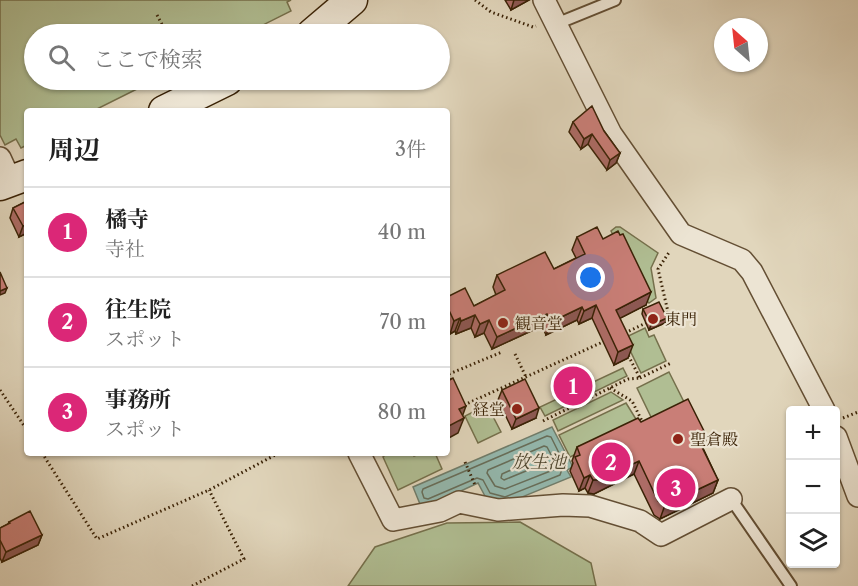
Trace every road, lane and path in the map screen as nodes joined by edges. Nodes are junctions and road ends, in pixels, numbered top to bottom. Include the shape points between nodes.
1 (352, 0) edge
2 (475, 0) edge
3 (544, 0) edge
4 (615, 0) edge
5 (157, 15) dead end
6 (162, 24) edge
7 (324, 24) edge
8 (556, 24) junction
9 (217, 90) edge
10 (203, 103) edge
11 (179, 108) edge
12 (681, 234) junction
13 (661, 316) edge
14 (646, 323) edge
15 (618, 336) edge
16 (608, 340) edge
17 (624, 346) edge
18 (502, 352) dead end
19 (515, 354) dead end
20 (671, 363) dead end
21 (450, 373) edge
22 (450, 377) edge
23 (526, 377) junction
24 (640, 378) junction
25 (454, 384) edge
26 (610, 388) junction
27 (0, 390) edge
28 (464, 405) edge
29 (821, 406) edge
30 (858, 412) edge
31 (840, 419) edge
32 (543, 421) dead end
33 (24, 426) edge
34 (648, 433) edge
35 (840, 448) edge
36 (44, 456) edge
37 (273, 456) edge
38 (361, 456) edge
39 (465, 462) dead end
40 (476, 486) dead end
41 (209, 490) junction
42 (858, 496) edge
43 (731, 499) joint
44 (192, 586) edge
45 (791, 586) edge

1 - 7 main road
2 - 8 path via 491,12 533,27
3 - 8 street
4 - 8 lane
5 - 6 path
8 - 12 street via 611,134
9 - 10 main road
10 - 11 main road
12 - 13 path via 658,269 668,312
12 - 29 street via 742,260 752,272
14 - 15 path
16 - 23 path
17 - 24 path
18 - 21 path
19 - 23 path
20 - 24 path
22 - 25 path
23 - 28 path
24 - 26 path
26 - 32 path
26 - 34 path via 632,401
27 - 33 path
30 - 31 path
35 - 42 street
36 - 41 path via 97,539
37 - 41 path
38 - 43 street via 393,520 440,511 459,502 498,510 590,506 640,521 661,535
39 - 40 path
41 - 44 path via 244,559
43 - 45 lane

